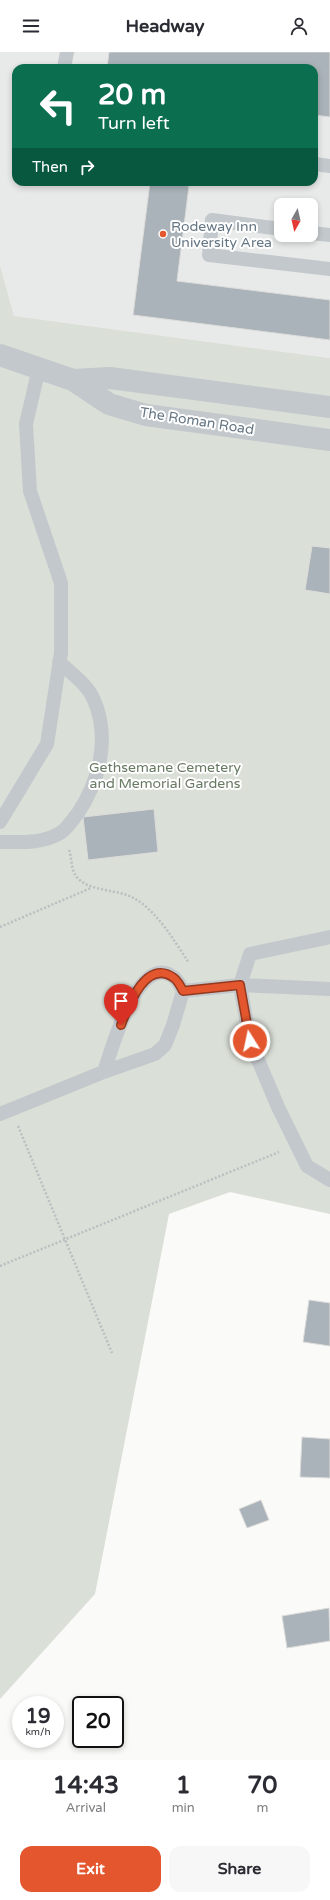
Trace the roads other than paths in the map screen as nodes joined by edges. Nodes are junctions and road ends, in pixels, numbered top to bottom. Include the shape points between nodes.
1 (67, 52) edge
2 (65, 64) edge
3 (318, 164) edge
4 (330, 166) edge
5 (274, 228) edge
6 (318, 234) edge
7 (330, 235) edge
8 (330, 269) edge
9 (0, 355) edge
10 (39, 368) junction
11 (73, 380) junction
12 (330, 407) edge
13 (330, 440) edge
14 (60, 662) junction
15 (0, 822) edge
16 (0, 842) edge
17 (330, 937) edge
18 (240, 985) junction
19 (330, 989) edge
20 (183, 991) junction
21 (104, 1072) junction
22 (6, 1112) edge
23 (330, 1180) edge

1 - 2 lane
3 - 4 lane
5 - 8 lane via 212,220 209,255
6 - 7 lane
9 - 10 street, The Roman Road
10 - 11 street, The Roman Road
10 - 14 lane via 26,424 30,491 61,583
11 - 12 street, The Roman Road via 110,378
11 - 13 street, The Roman Road via 109,404 146,415
14 - 15 lane via 47,744
14 - 16 lane via 94,698 100,717 101,760 95,782 83,806 60,833 40,841
17 - 18 lane via 250,954
18 - 19 lane
18 - 20 lane
18 - 23 lane via 250,1041 296,1145 307,1166
20 - 21 lane via 165,1045 155,1054
20 - 21 lane via 174,978 165,974 155,974 144,980 126,1013
21 - 22 lane

